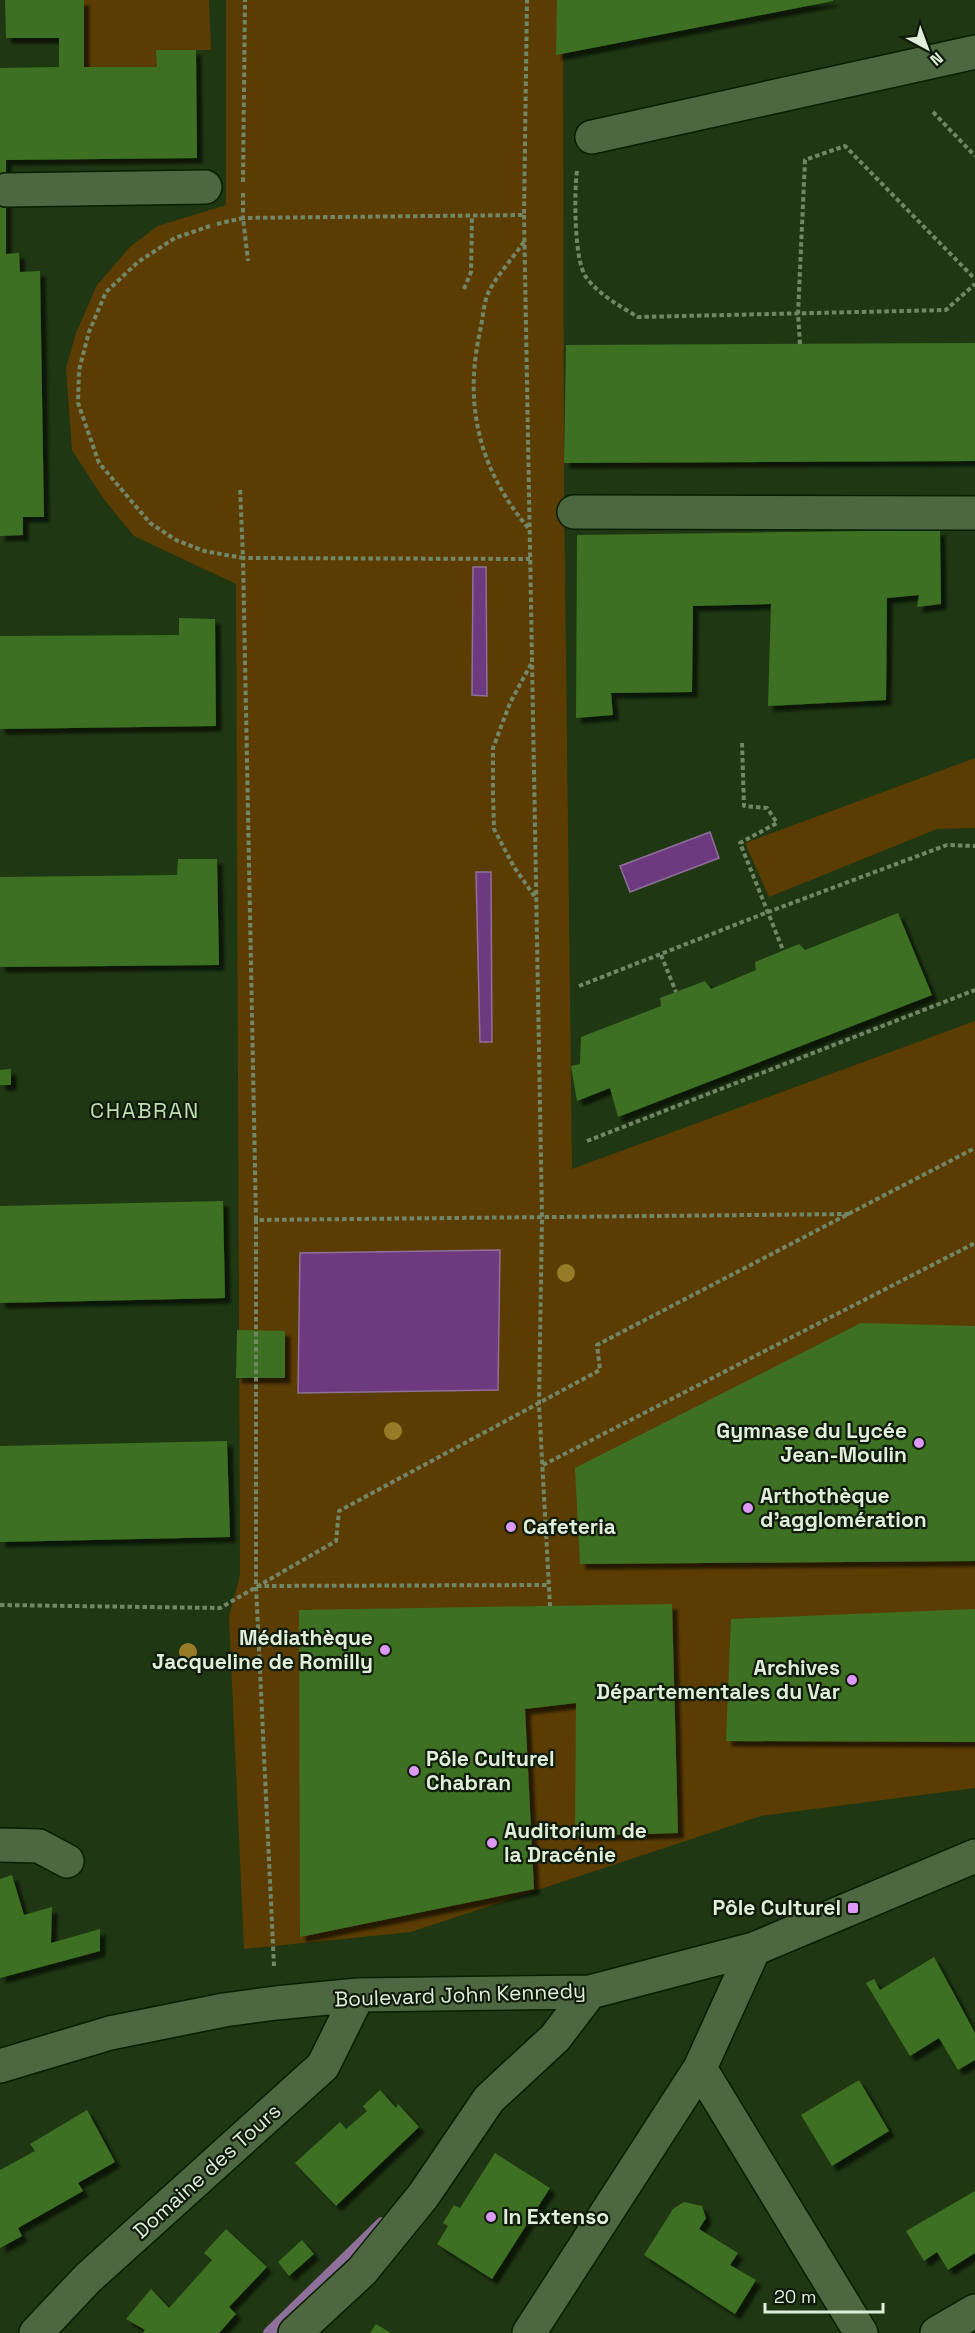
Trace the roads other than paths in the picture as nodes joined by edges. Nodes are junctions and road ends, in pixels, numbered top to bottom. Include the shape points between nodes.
1 (975, 52) edge
2 (592, 137) road end
3 (205, 187) dead end
4 (6, 190) dead end
5 (574, 512) dead end
6 (975, 513) edge
7 (0, 1845) edge
8 (975, 1856) edge
9 (67, 1861) dead end
10 (754, 1949) junction
11 (590, 1992) junction
12 (358, 1995) junction
13 (0, 2066) edge
14 (700, 2068) junction
15 (975, 2311) edge
16 (36, 2333) edge
17 (295, 2333) edge
18 (529, 2333) edge
19 (861, 2333) edge
20 (937, 2333) edge

1 - 2 street
3 - 4 street
5 - 6 street
7 - 9 street via 39,1846
8 - 10 street, Boulevard John Kennedy
10 - 11 street, Boulevard John Kennedy
10 - 14 street
11 - 12 street, Boulevard John Kennedy
11 - 17 street via 555,2038 489,2099 423,2196 362,2271
12 - 13 street, Boulevard John Kennedy via 224,2010 110,2032
12 - 16 street, Domaine des Tours via 323,2066 88,2278
14 - 18 street
14 - 19 street
15 - 20 street

